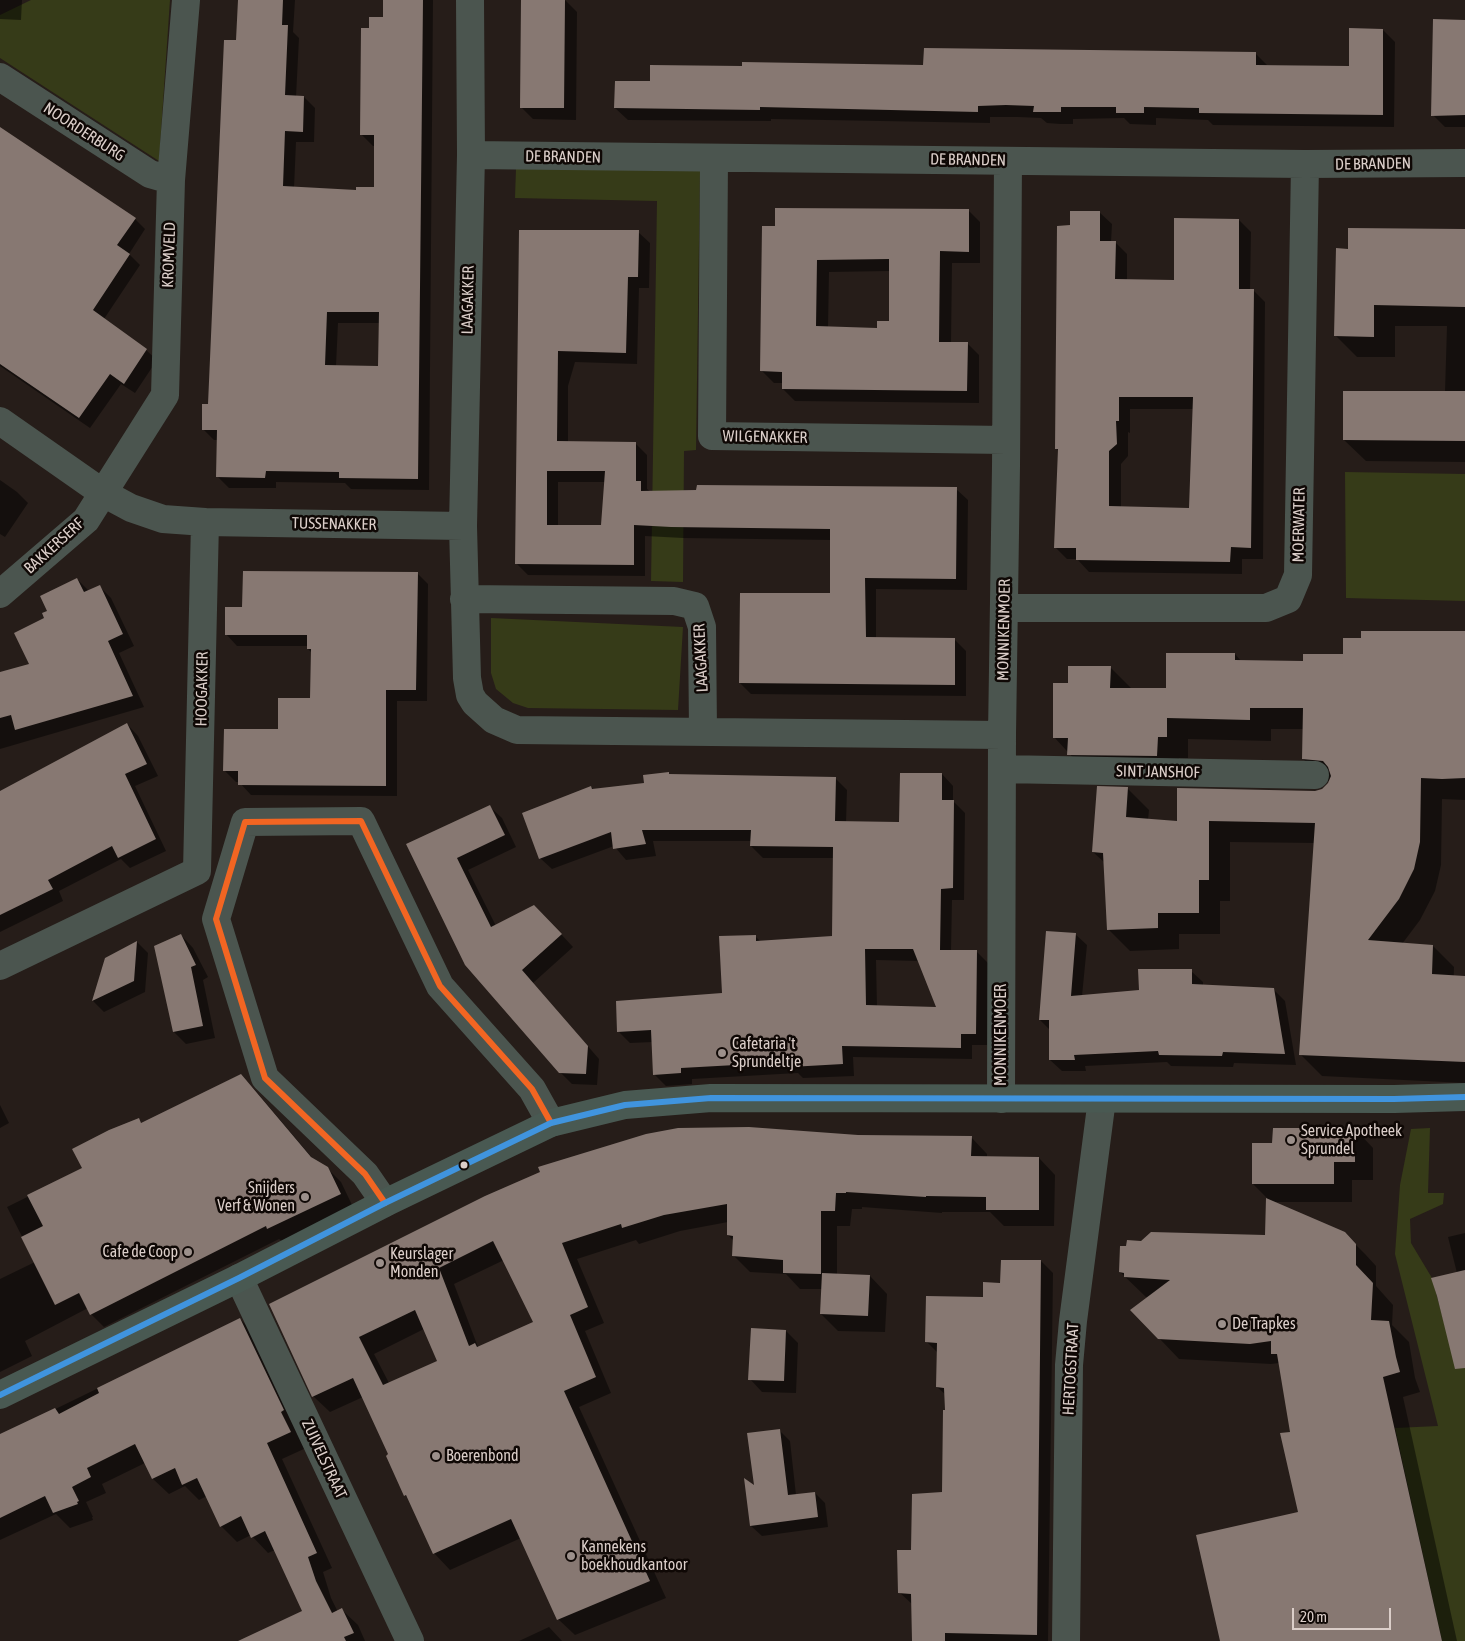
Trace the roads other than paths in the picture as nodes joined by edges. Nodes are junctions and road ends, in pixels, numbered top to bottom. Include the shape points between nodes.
1 (186, 0) edge
2 (470, 0) edge
3 (0, 77) edge
4 (471, 156) junction
5 (714, 159) junction
6 (1008, 161) junction
7 (1465, 163) edge
8 (1304, 164) junction
9 (171, 180) junction
10 (0, 421) edge
11 (1006, 440) junction
12 (103, 492) junction
13 (205, 522) junction
14 (463, 526) junction
15 (0, 594) edge
16 (464, 599) junction
17 (1004, 608) junction
18 (703, 731) junction
19 (1002, 735) junction
20 (1002, 769) junction
21 (1315, 775) dead end
22 (0, 966) edge
23 (1465, 1097) edge
24 (1001, 1098) junction
25 (1102, 1099) junction
26 (551, 1123) junction
27 (385, 1203) junction
28 (239, 1278) junction
29 (0, 1395) edge
30 (410, 1641) edge
31 (1066, 1641) edge

1 - 9 street, KROMVELD
2 - 4 street, LAAGAKKER
3 - 9 street, NOORDERBURG via 150,174
4 - 5 street, DE BRANDEN
4 - 14 street, LAAGAKKER
5 - 6 street, DE BRANDEN
5 - 11 street, WILGENAKKER via 712,436
6 - 8 street, DE BRANDEN
6 - 11 street, MONNIKENMOER
7 - 8 street, DE BRANDEN
8 - 17 street, MOERWATER via 1298,575 1288,599 1266,608
9 - 12 street, KROMVELD via 165,395
10 - 12 street
11 - 17 street, MONNIKENMOER
12 - 13 street via 131,508 164,519
12 - 15 street, BAKKERSERF via 86,520
13 - 14 street, TUSSENAKKER
13 - 22 street, HOOGAKKER via 198,871
14 - 16 street, LAAGAKKER
16 - 18 street, LAAGAKKER via 470,695 494,720 517,730
16 - 18 street, LAAGAKKER via 674,601 695,606 702,627
17 - 19 street, MONNIKENMOER
18 - 19 street, LAAGAKKER
19 - 20 street, MONNIKENMOER
20 - 21 street, SINT JANSHOF
20 - 24 street, MONNIKENMOER
23 - 25 street
24 - 25 street
24 - 26 street via 711,1098 625,1105
25 - 31 street, HERTOGSTRAAT via 1069,1366
26 - 27 street
26 - 27 street via 532,1089 440,986 361,821 246,822 216,919 265,1078 364,1174
27 - 28 street
28 - 29 street
28 - 30 street, ZUIVELSTRAAT

